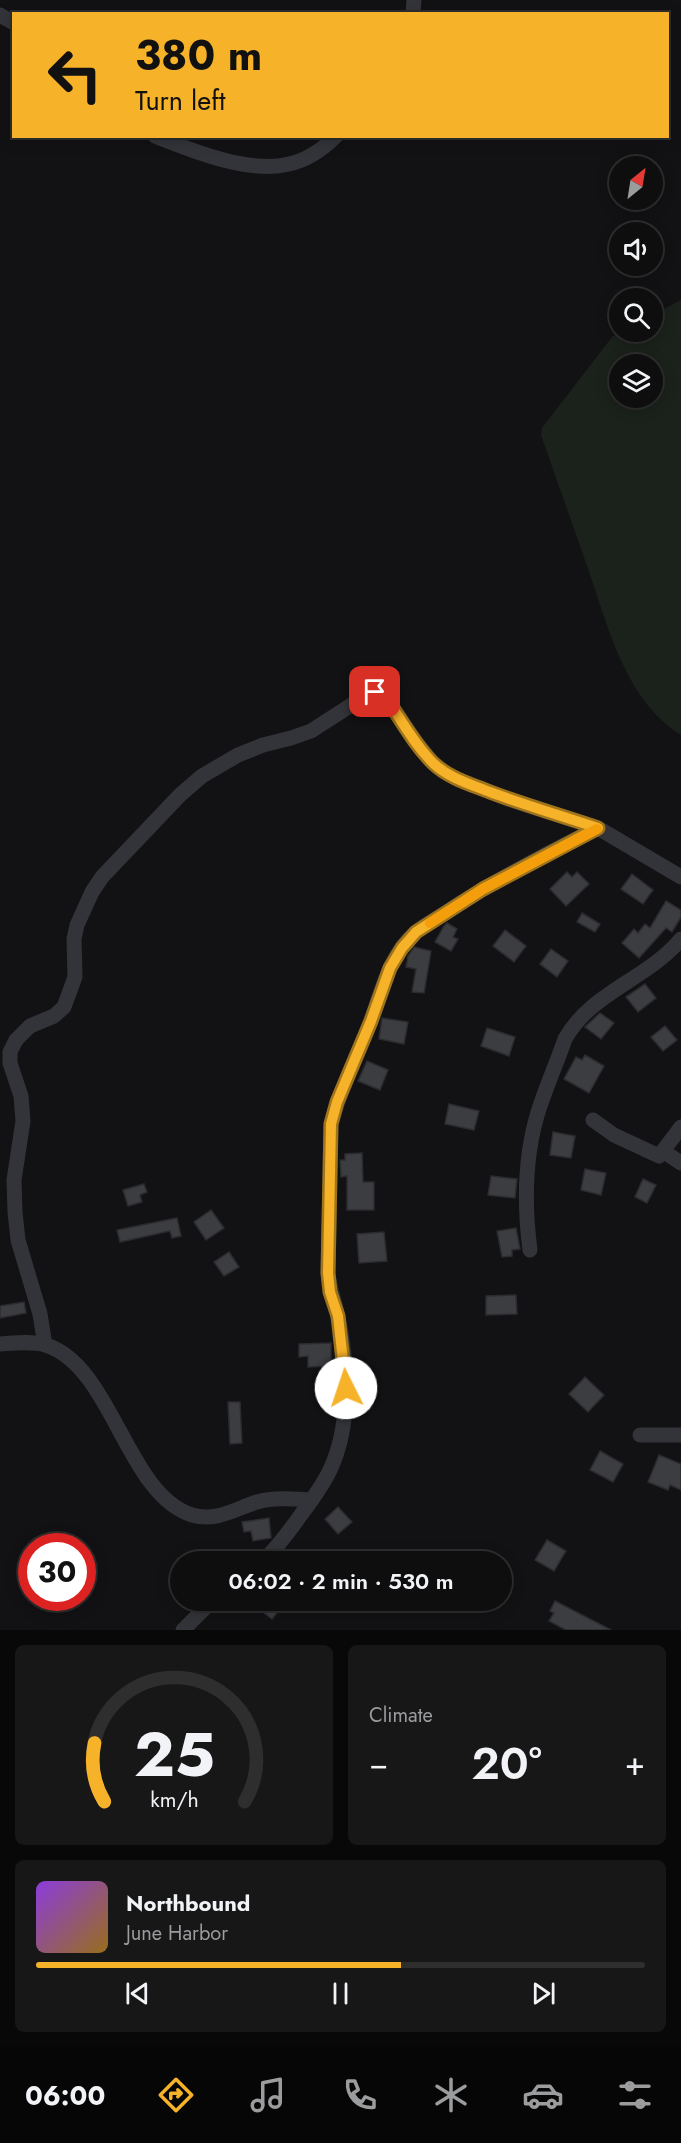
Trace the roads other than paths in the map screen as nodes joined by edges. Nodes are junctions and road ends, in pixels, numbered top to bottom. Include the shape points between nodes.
1 (162, 138) edge
2 (333, 138) edge
3 (598, 828) junction
4 (681, 877) edge
5 (681, 939) edge
6 (593, 1120) dead end
7 (681, 1127) edge
8 (663, 1151) junction
9 (681, 1162) edge
10 (530, 1250) dead end
11 (0, 1344) edge
12 (45, 1345) junction
13 (640, 1435) dead end
14 (681, 1435) edge
15 (312, 1500) junction
16 (273, 1551) edge
17 (202, 1611) edge
18 (183, 1630) edge

1 - 2 street via 214,157 263,167 288,165 307,158
3 - 4 street
3 - 12 street via 508,799 444,772 416,742 380,692 358,700 311,730 238,755 202,776 180,795 92,892 77,925 75,977 64,1007 23,1031 10,1052 23,1121 14,1180 18,1240 38,1304
3 - 15 street via 483,889 416,932 402,948 383,984 331,1124 328,1273 344,1355 345,1418 330,1470
5 - 10 street via 660,960 594,1005 565,1039 539,1109 528,1165 526,1219
6 - 8 street via 659,1156
7 - 8 street
8 - 9 street
11 - 12 street
12 - 15 street via 81,1369 149,1480 176,1507 208,1517 275,1499
13 - 14 street
15 - 16 street
17 - 18 street

